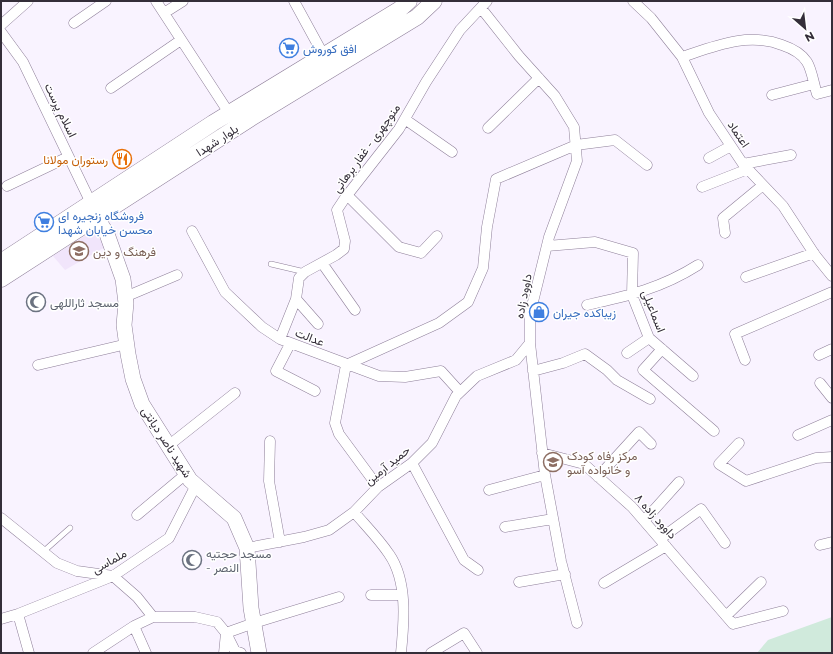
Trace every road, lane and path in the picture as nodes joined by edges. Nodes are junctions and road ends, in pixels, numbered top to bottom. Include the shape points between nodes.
1 (106, 1) edge
2 (156, 1) edge
3 (183, 1) edge
4 (294, 1) edge
5 (409, 1) edge
6 (434, 1) edge
7 (632, 1) edge
8 (25, 2) edge
9 (484, 5) edge
10 (164, 13) junction
11 (74, 23) dead end
12 (1, 26) edge
13 (1, 32) edge
14 (182, 40) junction
15 (682, 57) junction
16 (328, 62) junction
17 (539, 78) junction
18 (814, 84) junction
19 (111, 88) dead end
20 (832, 90) edge
21 (772, 95) dead end
22 (229, 113) junction
23 (406, 120) junction
24 (488, 128) dead end
25 (576, 145) junction
26 (731, 146) junction
27 (452, 152) dead end
28 (791, 155) dead end
29 (68, 157) junction
30 (709, 158) dead end
31 (647, 165) dead end
32 (746, 166) junction
33 (763, 185) junction
34 (7, 186) dead end
35 (702, 187) dead end
36 (347, 195) junction
37 (94, 210) junction
38 (192, 231) dead end
39 (725, 233) dead end
40 (437, 236) dead end
41 (547, 246) junction
42 (814, 253) junction
43 (1, 262) edge
44 (322, 263) junction
45 (271, 264) dead end
46 (698, 265) dead end
47 (305, 272) junction
48 (177, 275) dead end
49 (832, 276) edge
50 (746, 278) dead end
51 (1, 279) edge
52 (832, 292) edge
53 (632, 296) junction
54 (125, 297) junction
55 (296, 299) junction
56 (587, 305) dead end
57 (355, 310) dead end
58 (318, 324) dead end
59 (649, 338) junction
60 (285, 342) junction
61 (530, 343) junction
62 (126, 344) junction
63 (662, 349) junction
64 (832, 349) edge
65 (627, 353) dead end
66 (819, 355) dead end
67 (745, 360) dead end
68 (346, 364) junction
69 (38, 365) dead end
70 (533, 371) junction
71 (693, 376) dead end
72 (820, 383) dead end
73 (315, 391) dead end
74 (460, 392) junction
75 (235, 393) dead end
76 (832, 398) edge
77 (650, 399) dead end
78 (832, 420) edge
79 (714, 431) dead end
80 (798, 436) dead end
81 (270, 441) dead end
82 (739, 443) dead end
83 (651, 444) dead end
84 (168, 446) junction
85 (542, 453) junction
86 (832, 457) edge
87 (412, 463) junction
88 (186, 474) junction
89 (545, 475) junction
90 (598, 477) junction
91 (679, 482) dead end
92 (196, 485) junction
93 (378, 487) junction
94 (489, 490) dead end
95 (354, 512) junction
96 (137, 515) dead end
97 (1, 518) edge
98 (553, 519) junction
99 (644, 521) junction
100 (505, 527) dead end
101 (70, 528) dead end
102 (280, 542) junction
103 (663, 542) junction
104 (725, 542) dead end
105 (832, 542) edge
106 (820, 545) dead end
107 (247, 548) junction
108 (44, 551) junction
109 (478, 570) dead end
110 (565, 574) junction
111 (113, 576) junction
112 (519, 582) dead end
113 (760, 582) dead end
114 (604, 583) dead end
115 (371, 595) dead end
116 (402, 595) junction
117 (339, 597) dead end
118 (783, 610) dead end
119 (18, 614) junction
120 (153, 617) junction
121 (1, 619) edge
122 (730, 620) junction
123 (254, 623) junction
124 (577, 623) dead end
125 (134, 626) junction
126 (226, 633) junction
127 (29, 653) edge
128 (93, 653) edge
129 (146, 653) edge
130 (224, 653) edge
131 (241, 653) edge
132 (259, 653) edge
133 (401, 653) edge
134 (431, 653) edge
135 (477, 653) edge

1 - 11 street
2 - 10 street
3 - 10 street
4 - 16 street
5 - 16 main road, بلوار شهدا
6 - 16 main road, بلوار شهدا via 417,17
7 - 15 street, اعتماد via 651,18
8 - 12 street
9 - 17 street, داوود زاده
9 - 23 street, منوچهری - غفار برهانی via 460,30 426,82
10 - 14 street
13 - 29 street, اسلام پرست via 23,62
14 - 19 street
14 - 22 street
15 - 18 street via 747,39 773,41 793,49 807,62
15 - 26 street, اعتماد via 709,113
16 - 22 main road, بلوار شهدا
16 - 37 main road, بلوار شهدا via 251,118
17 - 24 street
17 - 25 street, داوود زاده via 555,96 574,127
18 - 20 street via 817,94
18 - 21 street
22 - 37 main road, بلوار شهدا
23 - 27 street
23 - 36 street, منوچهری - غفار برهانی
25 - 31 street via 615,140
25 - 41 street, داوود زاده via 577,161
25 - 68 street via 496,179 481,272 468,302 439,323
26 - 30 street
26 - 32 street, اعتماد
28 - 32 street
29 - 34 street
29 - 37 street, اسلام پرست
32 - 33 street, اعتماد
32 - 35 street
33 - 39 street via 723,218
33 - 42 street, اعتماد via 783,206
36 - 40 street via 399,247 421,253
36 - 44 street, منوچهری - غفار برهانی via 337,210 345,241 344,249
37 - 43 main road, بلوار شهدا
37 - 51 main road, بلوار شهدا
37 - 54 main road, شهید ناصر دیانتی via 107,234 123,279
38 - 60 street, عدالت via 225,292 262,327
41 - 53 street, اسماعیلی via 595,242 633,253
41 - 61 street, داوود زاده via 530,314
42 - 49 street, اعتماد
42 - 50 street
44 - 47 street, منوچهری - غفار برهانی
44 - 57 street
45 - 47 lane
46 - 53 street via 676,279
47 - 55 street via 299,278
48 - 54 street
52 - 67 street via 735,334
53 - 56 street
53 - 59 street, اسماعیلی
54 - 62 main road, شهید ناصر دیانتی
55 - 58 street
55 - 60 street
59 - 63 street, اسماعیلی
59 - 65 street
60 - 68 street, عدالت
60 - 73 street via 276,371
61 - 70 street, داوود زاده
61 - 74 street, حمید آرمین via 516,360 477,376
62 - 69 street
62 - 84 main road, شهید ناصر دیانتی via 133,379 142,404
63 - 71 street, اسماعیلی
63 - 79 street via 643,370
64 - 66 street
68 - 74 street, عدالت via 378,376 405,376 441,370
68 - 93 street via 335,423 339,434
70 - 77 street via 585,354 617,380
70 - 85 street, داوود زاده
72 - 76 street
74 - 87 street, حمید آرمین via 432,443
75 - 84 street
78 - 80 street
81 - 102 street via 269,481
82 - 86 street via 719,464 746,481 816,458
83 - 90 street via 639,432
84 - 88 main road, شهید ناصر دیانتی
85 - 89 street, داوود زاده
85 - 90 street, داوود زاده ۸ via 584,464
87 - 93 street, حمید آرمین
87 - 109 street via 464,560
88 - 92 main road, شهید ناصر دیانتی
88 - 96 street
89 - 94 street
89 - 98 street, داوود زاده
90 - 99 street, داوود زاده ۸
91 - 99 street
92 - 107 main road, شهید ناصر دیانتی via 234,518
92 - 111 street, ملماسی via 169,538
93 - 95 street, حمید آرمین
95 - 102 street, حمید آرمین via 329,530
95 - 116 street via 390,556 401,583
97 - 108 street
98 - 100 street
98 - 110 street, داوود زاده
99 - 103 street, داوود زاده ۸
101 - 108 lane
102 - 107 street, حمید آرمین
103 - 104 street via 701,509
103 - 114 street
103 - 122 street, داوود زاده ۸
105 - 106 street
107 - 123 main road, شهید ناصر دیانتی
108 - 111 street via 58,562 77,571
110 - 112 street
110 - 124 street, داوود زاده
111 - 119 street, ملماسی
111 - 120 street via 137,597
113 - 122 street
115 - 116 street
116 - 133 street via 404,618
117 - 123 street
118 - 122 street
119 - 121 street, ملماسی
119 - 127 street
120 - 125 street
120 - 126 street via 194,617 217,622
123 - 126 street
123 - 132 main road, شهید ناصر دیانتی
125 - 128 street
125 - 129 street
126 - 130 street
126 - 131 street via 235,650
134 - 135 street via 464,633

